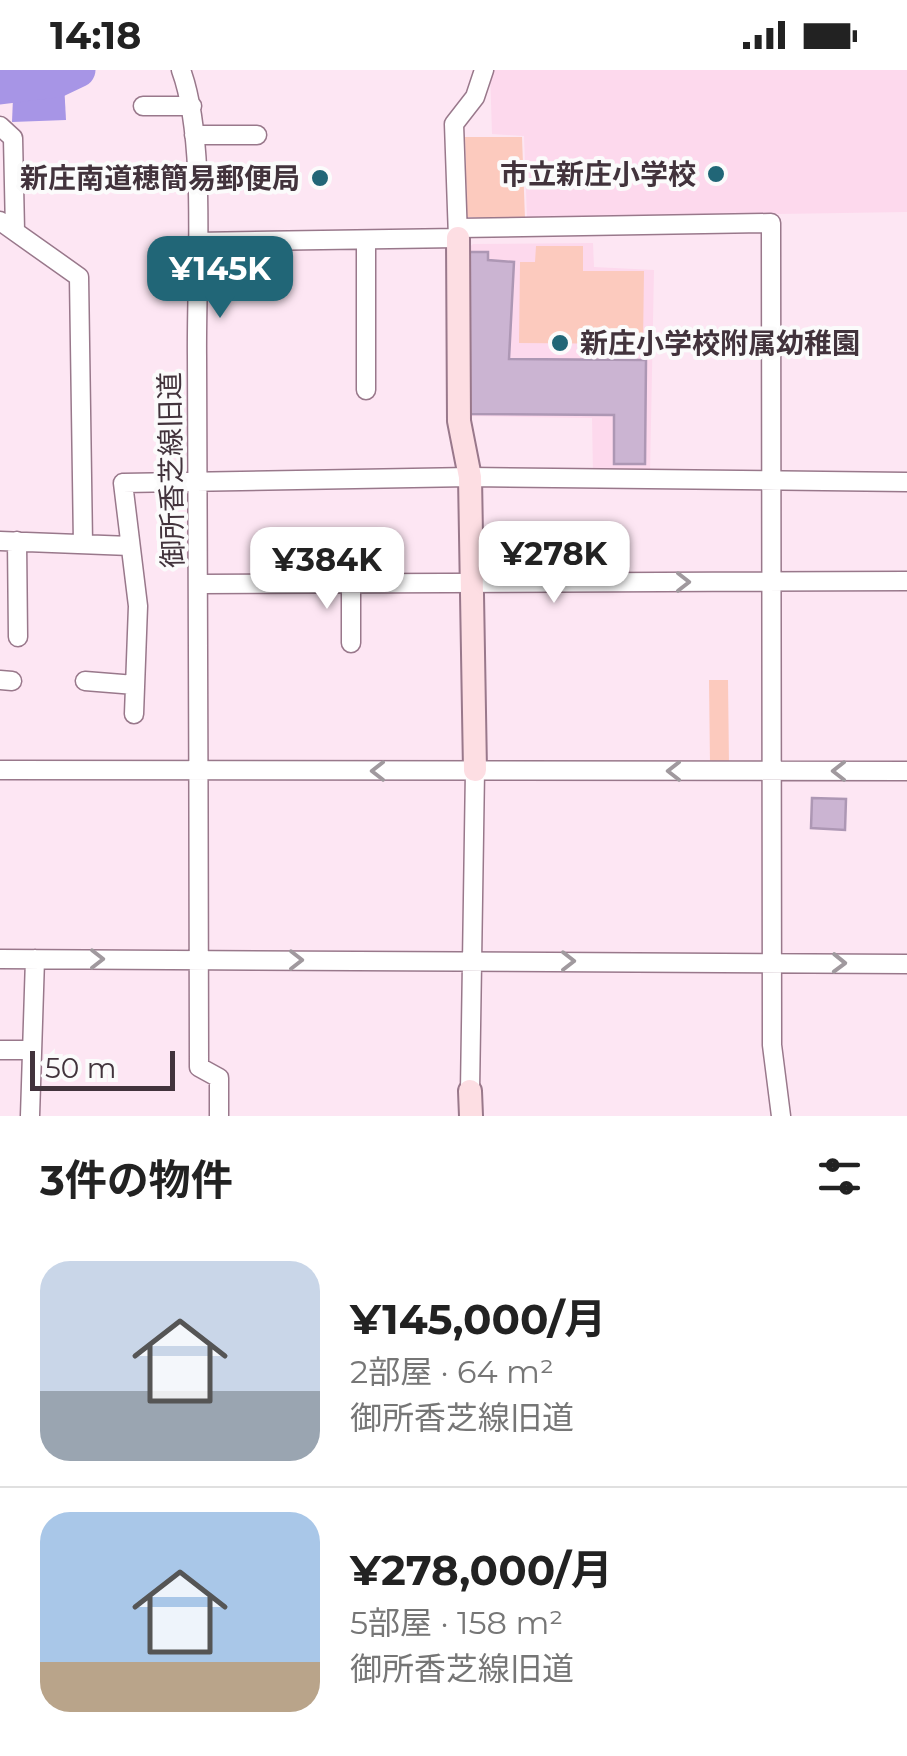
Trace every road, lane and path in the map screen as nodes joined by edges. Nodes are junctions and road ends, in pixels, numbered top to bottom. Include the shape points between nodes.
1 (181, 70) edge
2 (484, 70) edge
3 (143, 106) dead end
4 (192, 106) junction
5 (0, 126) edge
6 (194, 135) junction
7 (257, 135) dead end
8 (195, 178) junction
9 (90, 180) dead end
10 (8, 226) edge
11 (458, 233) junction
12 (366, 240) junction
13 (196, 242) junction
14 (366, 390) dead end
15 (470, 477) junction
16 (198, 480) junction
17 (770, 480) junction
18 (907, 482) edge
19 (9, 542) edge
20 (84, 544) junction
21 (130, 546) junction
22 (907, 581) edge
23 (351, 582) junction
24 (474, 582) junction
25 (770, 582) junction
26 (201, 584) junction
27 (18, 637) dead end
28 (351, 643) dead end
29 (85, 682) dead end
30 (135, 685) junction
31 (134, 714) dead end
32 (0, 770) edge
33 (475, 770) junction
34 (772, 771) junction
35 (907, 771) edge
36 (201, 772) junction
37 (0, 959) edge
38 (35, 959) junction
39 (198, 960) junction
40 (470, 961) junction
41 (771, 962) junction
42 (907, 964) edge
43 (0, 1050) edge
44 (32, 1050) junction
45 (470, 1092) joint
46 (30, 1116) edge
47 (219, 1116) edge
48 (471, 1116) edge
49 (781, 1116) edge

1 - 4 street, 御所香芝線旧道
2 - 11 street via 454,124
3 - 4 street
4 - 6 street, 御所香芝線旧道
5 - 10 street via 12,138
6 - 7 street
6 - 8 street, 御所香芝線旧道
8 - 9 street
8 - 13 street, 御所香芝線旧道
10 - 20 street via 80,277
11 - 12 street
11 - 15 street via 459,421
11 - 17 street via 770,224
12 - 13 street
12 - 14 street
13 - 16 street, 御所香芝線旧道
15 - 16 street
15 - 17 street
15 - 24 street
16 - 21 street via 123,483
16 - 26 street, 御所香芝線旧道
17 - 18 street
17 - 25 street
19 - 20 street
19 - 27 street
20 - 21 street
21 - 30 street via 138,606
22 - 25 street, 御所香芝線旧道
23 - 24 street, 御所香芝線旧道
23 - 26 street, 御所香芝線旧道
23 - 28 street
24 -> 25 street, 御所香芝線旧道
24 - 33 street
25 - 34 street
26 - 36 street
29 - 30 street
30 - 31 street
32 - 36 street
34 -> 33 street
33 -> 36 street
33 - 40 street
35 -> 34 street
34 - 41 street
36 - 39 street
37 - 38 street
38 -> 39 street
38 - 44 street
39 -> 40 street
39 - 47 street via 198,1068 219,1078
40 -> 41 street
40 - 45 street
41 -> 42 street
41 - 49 street
43 - 44 street
44 - 46 street
45 - 48 street

